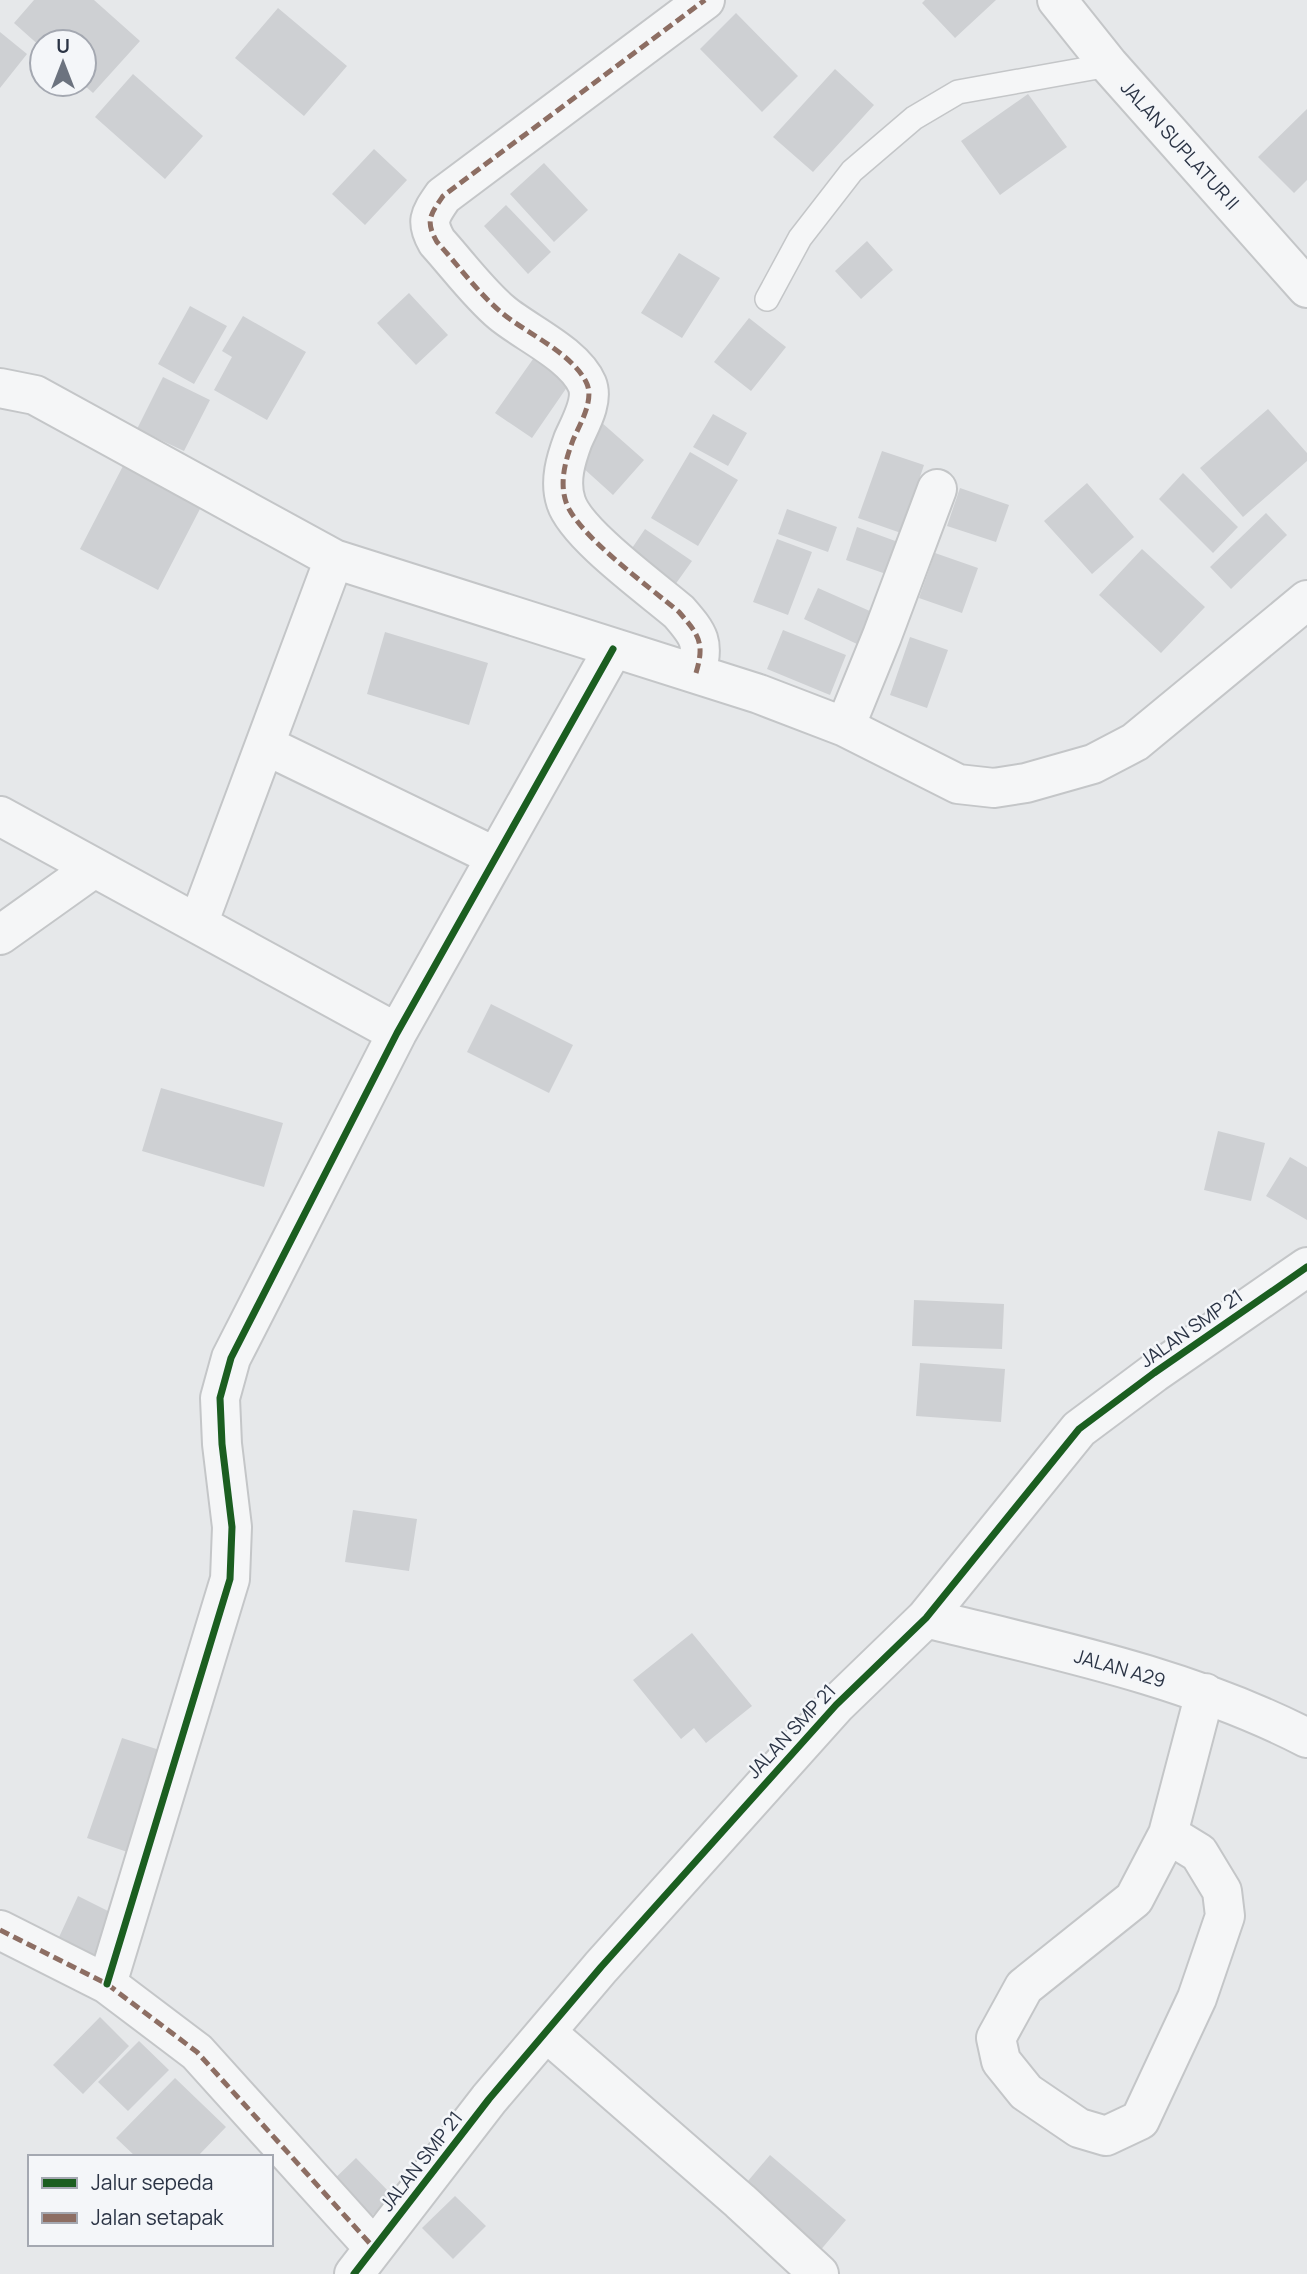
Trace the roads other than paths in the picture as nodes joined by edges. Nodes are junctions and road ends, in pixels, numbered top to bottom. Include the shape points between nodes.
1 (705, 0) edge
2 (1057, 0) edge
3 (1109, 65) junction
4 (1307, 288) edge
5 (767, 299) dead end
6 (0, 388) edge
7 (937, 489) dead end
8 (334, 559) junction
9 (1307, 600) edge
10 (613, 649) junction
11 (696, 673) junction
12 (845, 727) junction
13 (265, 746) junction
14 (0, 816) edge
15 (496, 857) junction
16 (94, 868) junction
17 (198, 924) junction
18 (0, 935) edge
19 (397, 1033) junction
20 (1307, 1267) edge
21 (926, 1618) junction
22 (1205, 1693) junction
23 (1307, 1738) edge
24 (1168, 1834) junction
25 (0, 1930) edge
26 (107, 1984) junction
27 (546, 2032) junction
28 (364, 2265) edge
29 (819, 2274) edge

1 - 11 street via 443,196 430,214 429,229 500,312 581,373 588,388 587,406 567,456 565,501 579,527 693,628 699,636
2 - 3 street, JALAN SUPLATUR II
3 - 4 street, JALAN SUPLATUR II
3 - 5 lane via 958,92 914,118 852,171 800,238
6 - 8 street via 35,395
7 - 12 street
8 - 10 street
8 - 13 street
9 - 12 street via 1135,742 1093,764 1026,783 994,788 958,784
10 - 11 street
10 - 15 street
11 - 12 street
13 - 15 street
13 - 17 street
14 - 16 street
15 - 19 street
16 - 17 street
16 - 18 street
17 - 19 street
19 - 26 street via 231,1358 220,1398 232,1527 230,1580
20 - 21 street, JALAN SMP 21 via 1079,1429
21 - 22 street, JALAN A29
21 - 27 street, JALAN SMP 21 via 867,1672 749,1799
22 - 23 street, JALAN A29
22 - 24 street
24 - 24 street via 1134,1899 1024,1987 996,2038 1001,2061 1026,2092 1079,2128 1106,2136 1140,2120 1197,1998 1225,1916 1222,1891 1199,1853
25 - 26 street
26 - 28 street via 197,2052
27 - 28 street, JALAN SMP 21 via 489,2099
27 - 29 street

